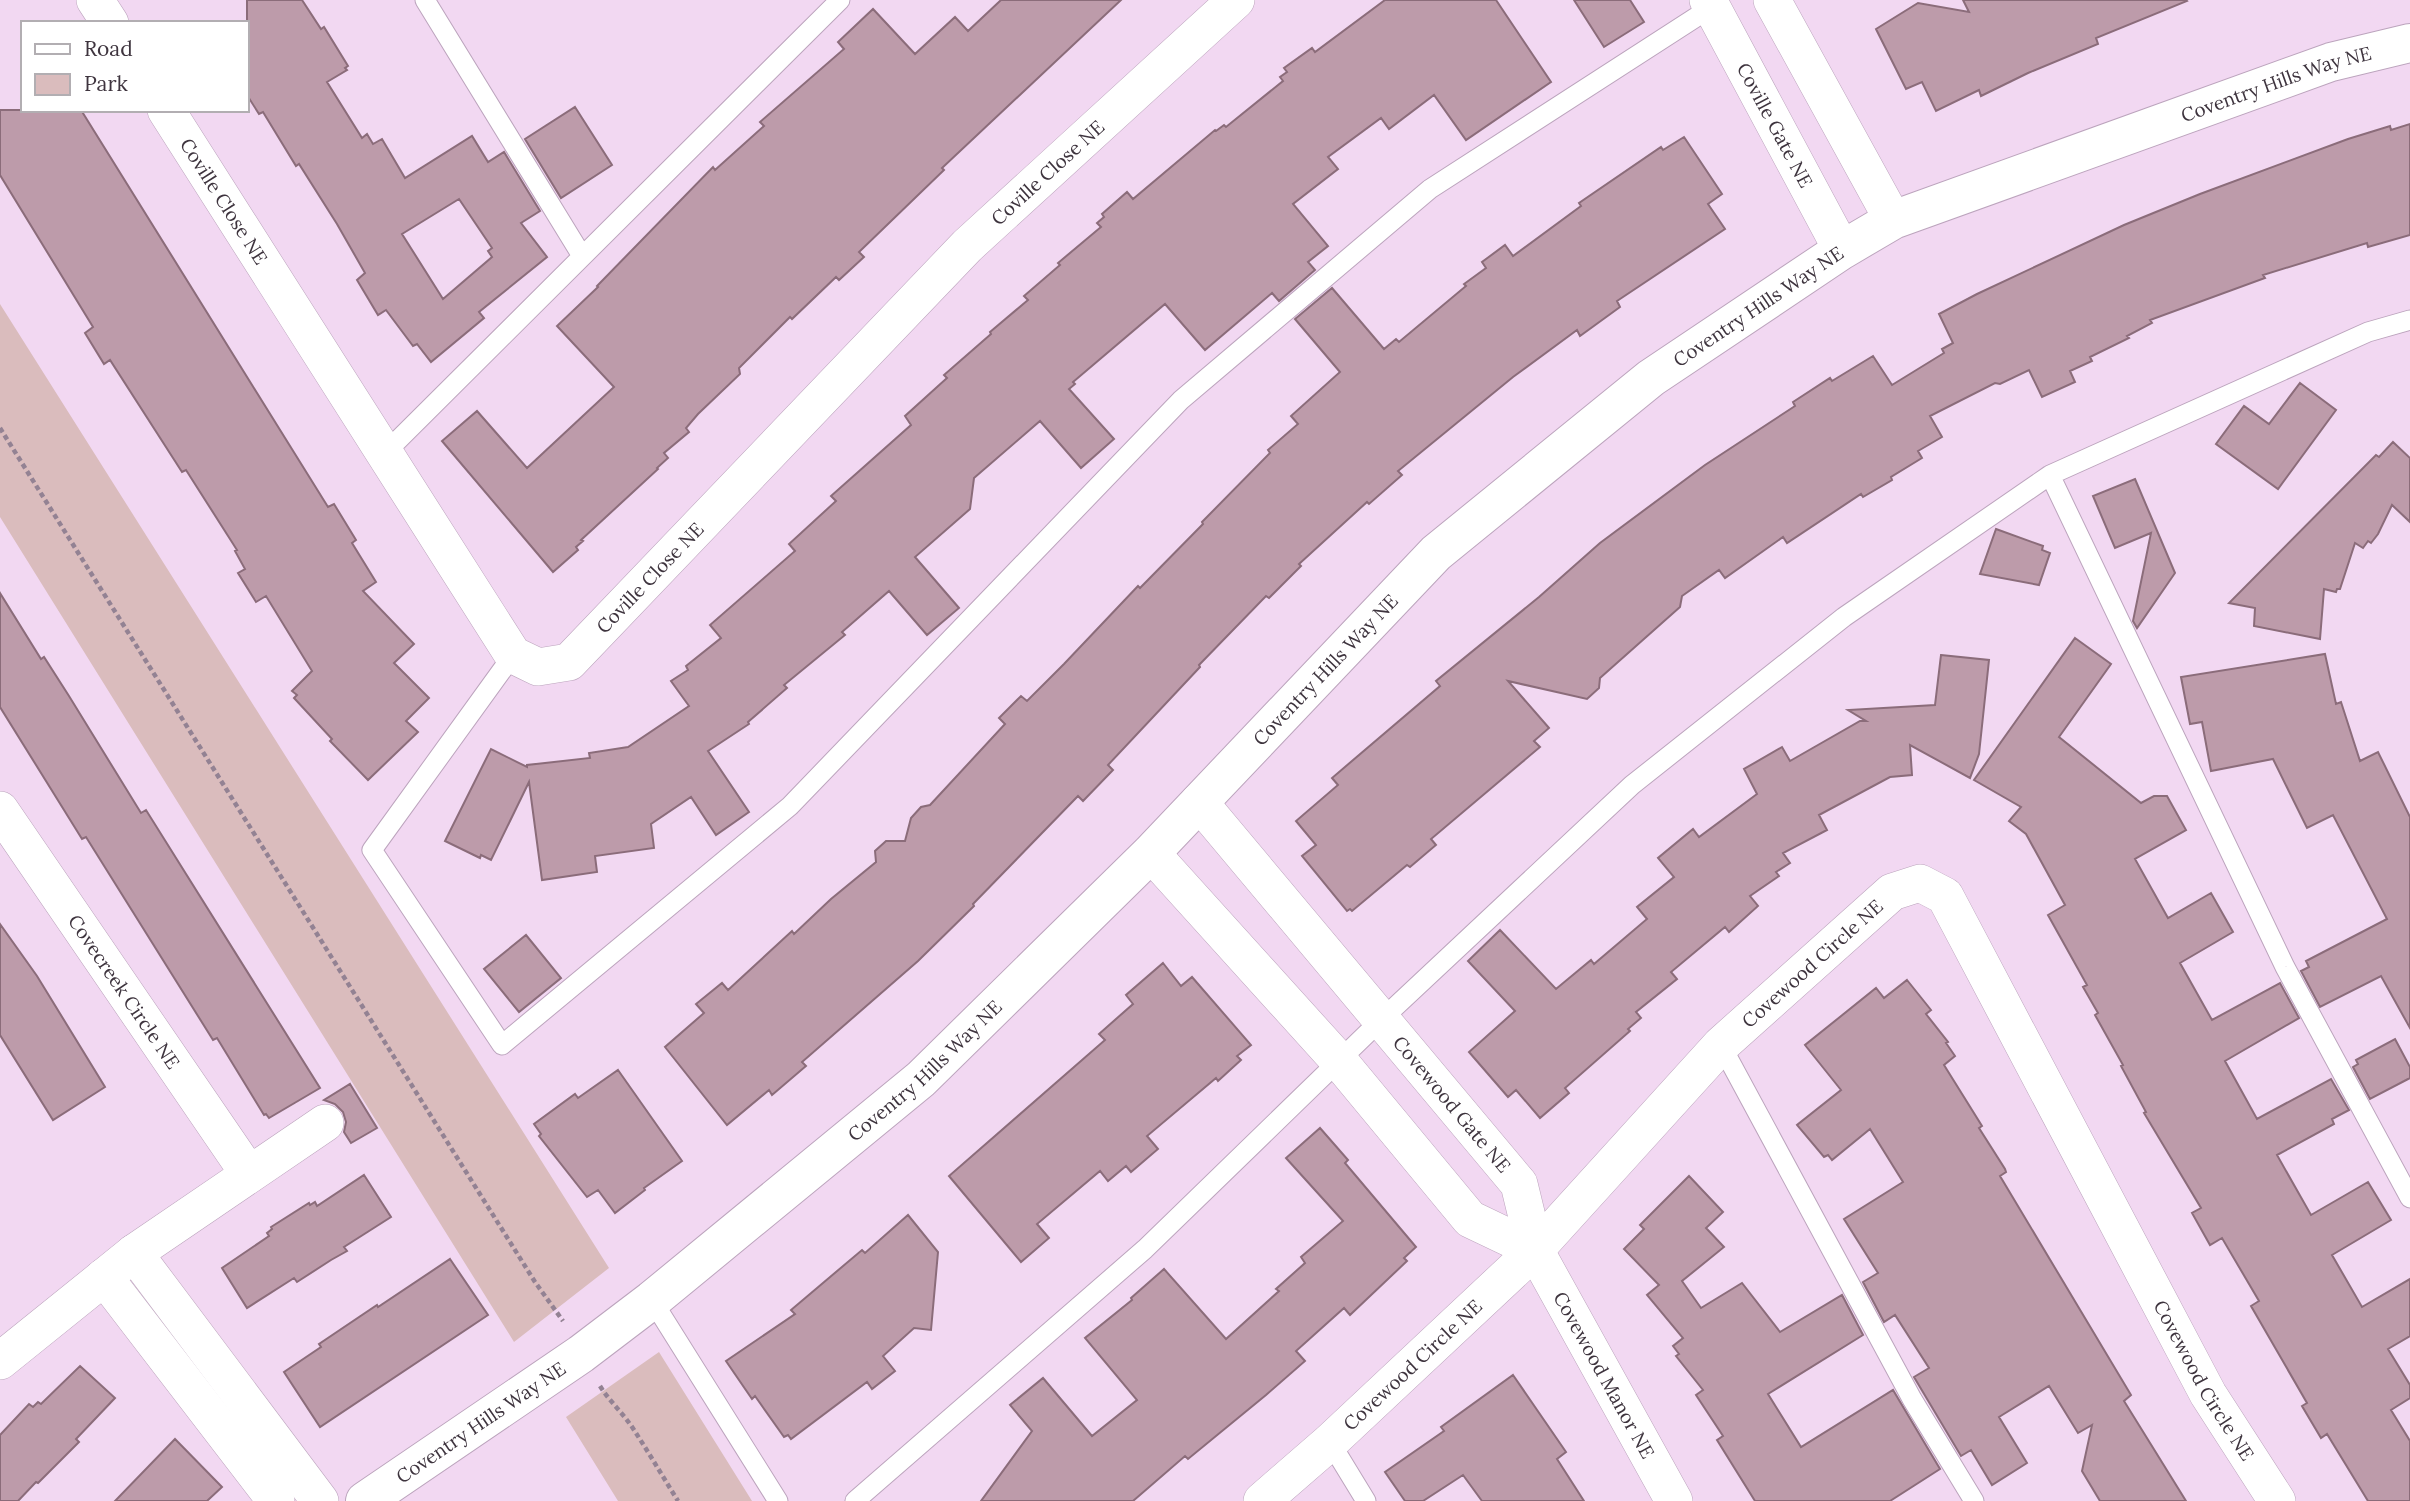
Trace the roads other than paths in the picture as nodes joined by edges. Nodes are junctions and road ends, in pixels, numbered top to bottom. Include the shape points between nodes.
1 (95, 0) edge
2 (425, 0) edge
3 (840, 0) edge
4 (1236, 0) edge
5 (1772, 0) edge
6 (1714, 2) edge
7 (109, 21) edge
8 (2410, 43) edge
9 (167, 112) edge
10 (1893, 220) junction
11 (1842, 250) junction
12 (582, 256) junction
13 (2410, 320) edge
14 (384, 454) junction
15 (2050, 475) junction
16 (513, 655) junction
17 (1199, 802) junction
18 (0, 810) edge
19 (1151, 853) junction
20 (1381, 1020) junction
21 (1721, 1045) junction
22 (1340, 1062) junction
23 (325, 1123) dead end
24 (249, 1174) junction
25 (2410, 1198) edge
26 (1535, 1250) junction
27 (134, 1254) junction
28 (104, 1277) junction
29 (652, 1300) junction
30 (0, 1361) edge
31 (1330, 1441) junction
32 (276, 1501) edge
33 (320, 1501) edge
34 (365, 1501) edge
35 (778, 1501) edge
36 (855, 1501) edge
37 (1262, 1501) edge
38 (1366, 1501) edge
39 (1674, 1501) edge
40 (1974, 1501) edge
41 (2277, 1501) edge

1 - 7 street
2 - 12 lane
3 - 12 lane
4 - 16 street, Coville Close NE via 967,246 569,662 538,667
5 - 10 street
6 - 11 street, Coville Gate NE
6 - 16 lane via 1430,189 1181,400 790,806 502,1045 372,850
8 - 10 street, Coventry Hills Way NE via 2330,62
9 - 14 street, Coville Close NE
10 - 11 street, Coventry Hills Way NE
11 - 17 street, Coventry Hills Way NE via 1651,378 1436,553
12 - 14 lane
13 - 15 lane via 2368,332
14 - 16 street, Coville Close NE
15 - 20 lane via 1844,617 1632,785
15 - 25 lane via 2285,967
17 - 19 street, Coventry Hills Way NE
17 - 20 street, Covewood Gate NE
18 - 24 street, Covecreek Circle NE
19 - 22 street
19 - 29 street, Coventry Hills Way NE via 921,1079
20 - 22 lane
20 - 26 street, Covewood Gate NE via 1518,1184
21 - 26 street, Covewood Circle NE
21 - 40 lane via 1912,1399
21 - 41 street, Covewood Circle NE via 1892,892 1920,883 1945,896 2208,1394
22 - 26 street via 1469,1220
22 - 36 lane via 1145,1249
23 - 24 street
24 - 27 street
26 - 31 street, Covewood Circle NE
26 - 39 street, Covewood Manor NE
27 - 28 street
27 - 33 street
28 - 30 street
28 - 32 street
29 - 34 street, Coventry Hills Way NE
29 - 35 lane
31 - 37 street, Covewood Circle NE
31 - 38 lane

